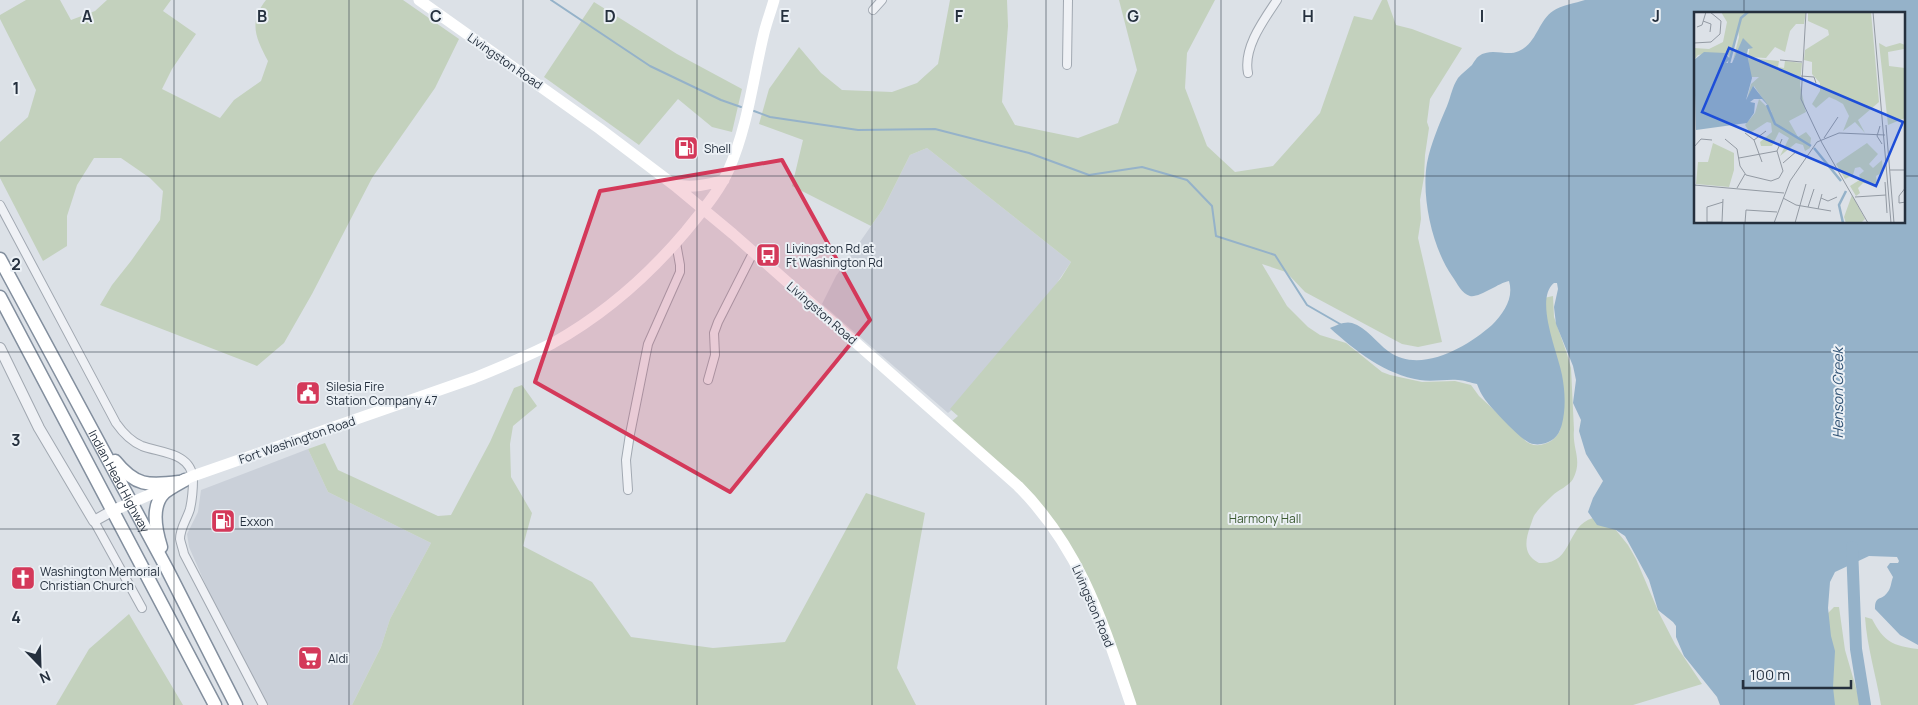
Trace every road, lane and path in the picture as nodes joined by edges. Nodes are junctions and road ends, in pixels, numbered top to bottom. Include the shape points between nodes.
1 (419, 0) edge
2 (774, 0) edge
3 (882, 0) edge
4 (1068, 0) edge
5 (1276, 0) edge
6 (874, 10) dead end
7 (1068, 65) dead end
8 (1248, 73) dead end
9 (724, 180) junction
10 (674, 185) junction
11 (0, 205) edge
12 (704, 210) junction
13 (676, 243) junction
14 (753, 252) junction
15 (0, 259) edge
16 (0, 297) edge
17 (0, 348) edge
18 (708, 380) dead end
19 (96, 436) junction
20 (185, 479) junction
21 (628, 490) dead end
22 (131, 502) junction
23 (112, 511) junction
24 (94, 521) junction
25 (169, 573) junction
26 (142, 608) dead end
27 (215, 705) edge
28 (236, 705) edge
29 (263, 705) edge
30 (1131, 705) edge

1 - 10 main road, Livingston Road
2 - 9 main road, Fort Washington Road via 742,130
3 - 6 street
4 - 7 street
5 - 8 street via 1247,56
9 - 10 main road via 689,188
9 - 12 main road, Fort Washington Road
10 - 12 main road, Livingston Road
11 - 20 street via 116,424 136,443 182,458
12 - 13 main road, Fort Washington Road
12 - 14 main road, Livingston Road
13 - 20 main road, Fort Washington Road via 608,308 534,352 474,378
13 - 21 street via 680,272 648,344 626,460
14 - 18 street via 714,333 716,355
14 - 30 main road, Livingston Road via 1018,486 1043,512 1080,571
15 - 19 highway, Indian Head Highway
16 - 23 highway, Indian Head Highway
17 - 24 street via 38,428
19 - 20 highway via 132,480 151,485
19 - 22 highway, Indian Head Highway
20 - 22 main road, Fort Washington Road
20 - 25 highway via 164,493 158,502 156,529
20 - 29 street via 190,510 181,531 184,554
22 - 23 main road, Fort Washington Road
22 - 25 highway, Indian Head Highway
23 - 24 street, Fort Washington Road
23 - 27 highway, Indian Head Highway
24 - 26 street
25 - 28 highway, Indian Head Highway

